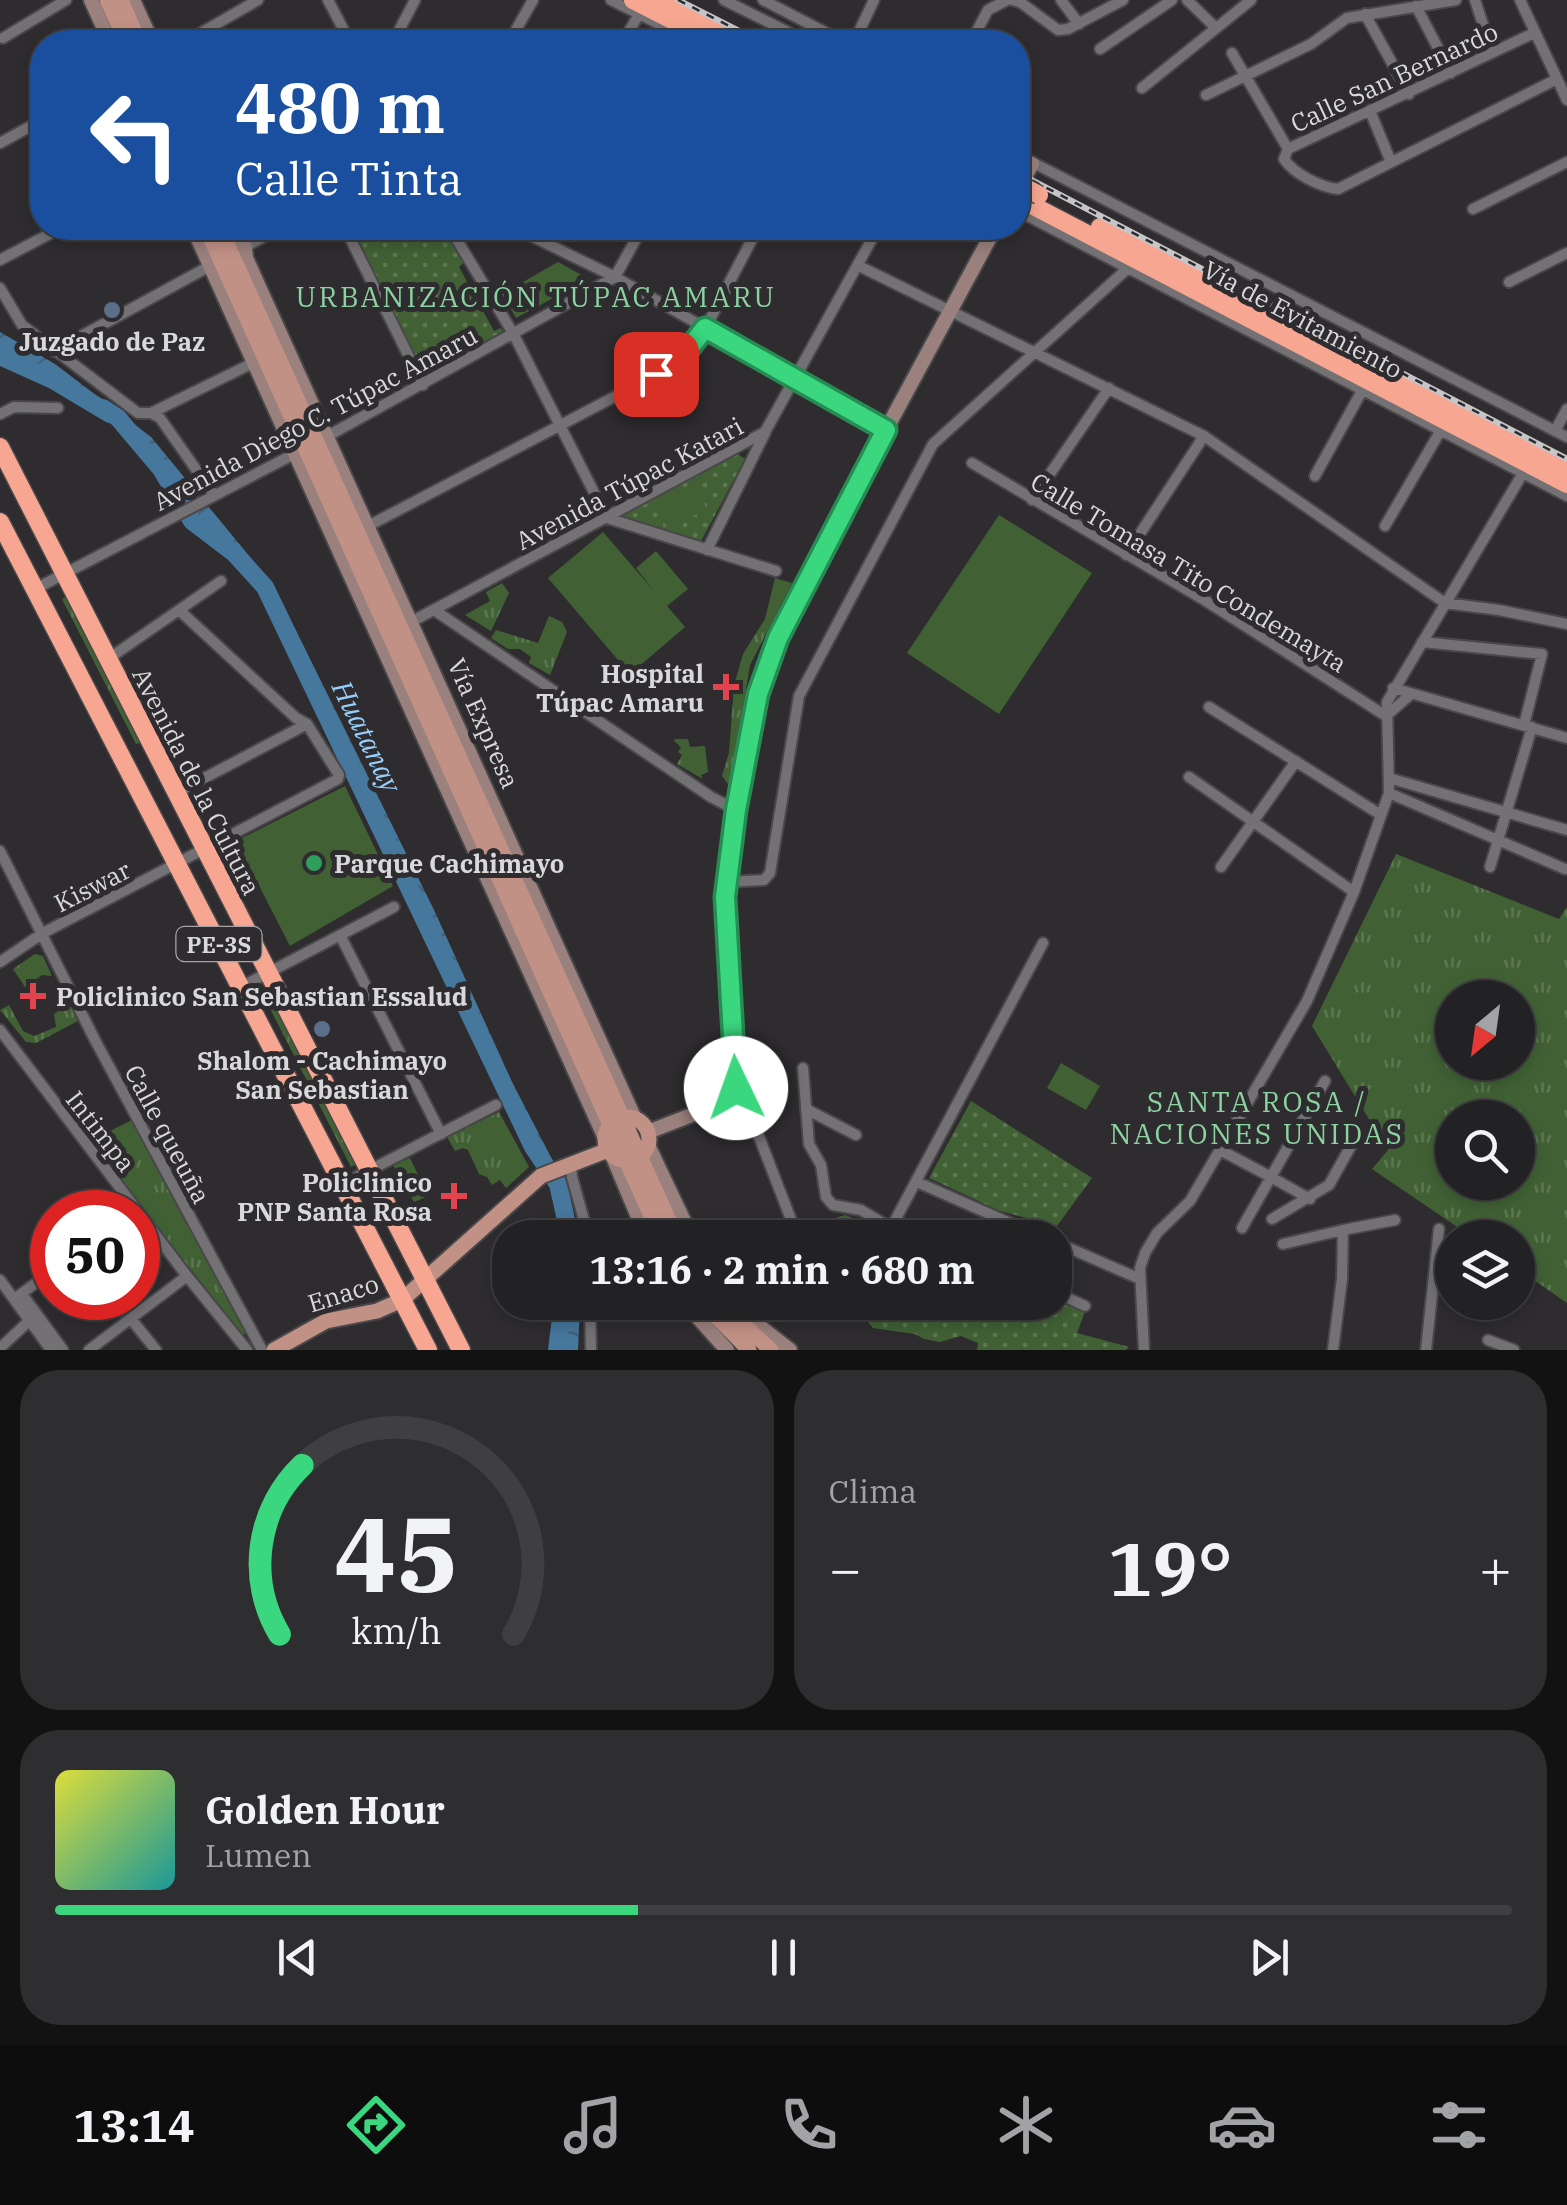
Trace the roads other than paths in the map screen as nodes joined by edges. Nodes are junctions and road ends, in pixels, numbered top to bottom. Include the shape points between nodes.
1 (66, 0) edge
2 (90, 0) edge
3 (107, 0) edge
4 (121, 0) edge
5 (134, 0) edge
6 (258, 0) edge
7 (328, 0) edge
8 (416, 0) edge
9 (532, 0) edge
10 (611, 0) edge
11 (660, 0) edge
12 (724, 0) edge
13 (761, 0) edge
14 (874, 0) edge
15 (1009, 0) edge
16 (1060, 0) edge
17 (1123, 0) edge
18 (1172, 0) edge
19 (1187, 0) edge
20 (1251, 0) edge
21 (1456, 0) edge
22 (1475, 0) edge
23 (1520, 0) edge
24 (1416, 6) junction
25 (636, 7) edge
26 (751, 14) junction
27 (1365, 14) junction
28 (1079, 24) junction
29 (1216, 28) junction
30 (104, 30) edge
31 (121, 30) edge
32 (140, 30) edge
33 (144, 30) edge
34 (206, 30) edge
35 (344, 30) edge
36 (400, 30) edge
37 (516, 30) edge
38 (675, 30) edge
39 (688, 30) edge
40 (719, 30) edge
41 (784, 30) edge
42 (820, 30) edge
43 (860, 30) edge
44 (978, 30) edge
45 (1534, 34) junction
46 (3, 38) dead end
47 (1100, 49) dead end
48 (1492, 52) junction
49 (1232, 53) dead end
50 (1452, 73) junction
51 (1244, 75) junction
52 (1557, 79) junction
53 (1142, 88) dead end
54 (1206, 94) dead end
55 (1409, 94) junction
56 (1567, 100) edge
57 (1370, 111) junction
58 (30, 127) edge
59 (0, 143) edge
60 (1288, 149) junction
61 (1390, 162) junction
62 (1567, 162) edge
63 (1032, 164) joint
64 (1030, 167) edge
65 (1030, 206) edge
66 (1030, 207) edge
67 (1030, 207) edge
68 (1473, 208) dead end
69 (38, 240) edge
70 (248, 240) edge
71 (351, 240) edge
72 (457, 240) edge
73 (543, 240) edge
74 (635, 240) edge
75 (752, 240) edge
76 (872, 240) edge
77 (988, 240) edge
78 (224, 249) edge
79 (1567, 253) edge
80 (0, 260) edge
81 (859, 266) junction
82 (1127, 269) junction
83 (614, 277) junction
84 (1509, 282) dead end
85 (0, 288) edge
86 (950, 310) junction
87 (705, 328) junction
88 (514, 335) junction
89 (54, 351) junction
90 (1036, 352) junction
91 (253, 363) junction
92 (797, 380) junction
93 (422, 385) junction
94 (1108, 388) junction
95 (1364, 390) junction
96 (58, 408) dead end
97 (1567, 409) edge
98 (151, 412) junction
99 (0, 414) edge
100 (560, 424) junction
101 (886, 430) junction
102 (1441, 430) junction
103 (1555, 431) junction
104 (765, 432) junction
105 (1204, 436) junction
106 (1567, 437) edge
107 (311, 445) junction
108 (0, 447) edge
109 (972, 463) dead end
110 (1567, 466) edge
111 (1315, 476) dead end
112 (1520, 478) junction
113 (1567, 484) edge
114 (213, 496) junction
115 (1567, 496) edge
116 (1032, 500) junction
117 (607, 518) junction
118 (0, 522) edge
119 (368, 526) junction
120 (1385, 526) dead end
121 (707, 550) junction
122 (1126, 555) junction
123 (776, 571) dead end
124 (63, 575) junction
125 (221, 581) dead end
126 (35, 589) junction
127 (1446, 603) junction
128 (179, 610) junction
129 (434, 610) junction
130 (411, 622) junction
131 (1567, 624) edge
132 (1422, 642) junction
133 (107, 660) junction
134 (1393, 688) junction
135 (1410, 695) junction
136 (1209, 707) dead end
137 (430, 709) junction
138 (1386, 716) junction
139 (307, 724) junction
140 (1528, 726) junction
141 (461, 734) junction
142 (1567, 738) edge
143 (430, 750) junction
144 (1296, 761) junction
145 (1188, 778) dead end
146 (1389, 778) junction
147 (176, 793) junction
148 (1389, 793) junction
149 (492, 802) junction
150 (736, 810) junction
151 (1508, 812) junction
152 (459, 816) junction
153 (1381, 816) junction
154 (1252, 821) junction
155 (1567, 830) edge
156 (1500, 841) junction
157 (492, 844) junction
158 (204, 850) junction
159 (0, 851) edge
160 (177, 865) junction
161 (1221, 866) dead end
162 (1490, 868) dead end
163 (1565, 869) edge
164 (726, 882) junction
165 (1354, 892) junction
166 (394, 907) dead end
167 (43, 933) junction
168 (340, 936) junction
169 (1043, 943) dead end
170 (0, 962) edge
171 (268, 974) junction
172 (241, 987) junction
173 (0, 1030) edge
174 (803, 1068) dead end
175 (1325, 1081) dead end
176 (734, 1096) junction
177 (496, 1105) dead end
178 (806, 1109) junction
179 (442, 1134) junction
180 (856, 1134) dead end
181 (1356, 1137) dead end
182 (626, 1140) junction
183 (1220, 1150) junction
184 (571, 1164) junction
185 (370, 1171) junction
186 (1271, 1176) junction
187 (917, 1182) junction
188 (342, 1184) junction
189 (118, 1190) edge
190 (1310, 1199) junction
191 (1272, 1218) dead end
192 (584, 1220) edge
193 (643, 1220) edge
194 (655, 1220) edge
195 (668, 1220) edge
196 (680, 1220) edge
197 (791, 1220) edge
198 (878, 1220) edge
199 (896, 1220) edge
200 (1003, 1220) edge
201 (1395, 1220) dead end
202 (1242, 1228) dead end
203 (1343, 1230) junction
204 (160, 1243) edge
205 (1282, 1244) dead end
206 (1072, 1249) edge
207 (1435, 1270) edge
208 (187, 1276) junction
209 (1140, 1279) junction
210 (426, 1281) junction
211 (0, 1282) edge
212 (30, 1287) edge
213 (18, 1296) junction
214 (160, 1297) edge
215 (402, 1300) junction
216 (1072, 1300) edge
217 (1084, 1306) dead end
218 (30, 1320) junction
219 (131, 1320) edge
220 (133, 1320) edge
221 (590, 1320) edge
222 (700, 1320) edge
223 (720, 1320) edge
224 (738, 1320) edge
225 (752, 1320) edge
226 (1488, 1340) dead end
227 (0, 1348) edge
228 (281, 1348) edge
229 (51, 1350) edge
230 (63, 1350) edge
231 (89, 1350) edge
232 (156, 1350) edge
233 (247, 1350) edge
234 (262, 1350) edge
235 (428, 1350) edge
236 (461, 1350) edge
237 (590, 1350) edge
238 (727, 1350) edge
239 (749, 1350) edge
240 (771, 1350) edge
241 (790, 1350) edge
242 (1144, 1350) edge
243 (1332, 1350) edge
244 (1426, 1350) edge
245 (1514, 1350) edge

1 - 46 street
2 - 30 main road
3 - 31 main road
4 - 32 main road
5 - 33 main road
6 - 34 street
7 - 35 street
8 - 36 street
9 - 37 street
10 - 25 street
11 - 40 highway
12 - 26 street
13 - 26 street
13 - 42 street
14 - 43 street
15 - 28 street via 1053,28
15 - 44 street via 988,10
16 - 28 street
17 - 28 street
18 - 47 street
19 - 29 street
20 - 29 street
21 - 24 street
22 - 48 street
23 - 45 street
24 - 27 street
24 - 50 street
25 - 38 street
25 - 39 highway
26 - 41 street
27 - 51 street
27 - 55 street
29 - 53 street
45 - 48 street, Calle San Bernardo
45 - 52 street
48 - 50 street, Calle San Bernardo
49 - 51 street
50 - 55 street, Calle San Bernardo
51 - 54 street
51 - 60 street
52 - 56 street
52 - 61 street
55 - 57 street, Calle San Bernardo
57 - 60 street, Calle San Bernardo
57 - 61 street
58 - 59 street
60 - 61 street, Calle San Bernardo via 1289,166 1326,188 1342,187
62 - 68 street
63 - 64 main road
63 - 103 street
65 - 110 highway, Vía de Evitamiento
66 - 82 street
67 - 113 highway, Vía de Evitamiento
69 - 80 street
70 - 78 street
71 - 93 street
72 - 88 street
73 - 83 street
74 - 83 street
75 - 87 street
76 - 81 street, Avenida Túpac Katari
77 - 86 main road
78 - 89 street
78 - 91 main road, Vía Expresa
78 - 107 main road, Vía Expresa
78 - 107 main road, Vía Expresa
79 - 84 street
81 - 86 street
81 - 92 street, Avenida Túpac Katari
82 - 90 street
82 - 95 street
83 - 87 street
83 - 88 street, Avenida Diego C. Túpac Amaru
85 - 89 street via 22,325
86 - 90 street
86 - 101 main road
87 - 92 street
87 - 100 street via 677,364
88 - 93 street, Avenida Diego C. Túpac Amaru
88 - 100 street
89 - 98 street via 138,413
90 - 94 street
90 - 164 street via 932,444 799,696 768,878
91 - 98 street
91 - 107 main road, Vía Expresa
92 - 101 street
92 - 104 street, Avenida Túpac Katari
93 - 107 street, Avenida Diego C. Túpac Amaru
94 - 105 street
94 - 116 street
95 - 102 street
95 - 111 street
96 - 99 street via 14,407
97 - 103 street
98 - 114 street via 170,428
100 - 117 street
100 - 119 street
101 - 150 main road via 764,670
102 - 112 street
102 - 120 street
103 - 106 street
104 - 117 street, Avenida Túpac Katari
104 - 121 street
105 - 122 street
105 - 127 street
107 - 114 street, Avenida Diego C. Túpac Amaru
107 - 119 main road, Vía Expresa
107 - 137 main road, Vía Expresa
107 - 143 main road, Vía Expresa
108 - 124 highway, Avenida de la Cultura / PE-3S
109 - 116 street, Calle Tomasa Tito Condemayta
112 - 115 street
112 - 127 street
114 - 124 street, Avenida Diego C. Túpac Amaru
116 - 122 street, Calle Tomasa Tito Condemayta
117 - 121 street
117 - 129 street, Avenida Túpac Katari
118 - 126 highway, PE-3S
119 - 130 main road, Vía Expresa
121 - 123 street
122 - 138 street, Calle Tomasa Tito Condemayta
124 - 126 street, Avenida Diego C. Túpac Amaru
124 - 133 highway, Avenida de la Cultura / PE-3S
125 - 128 street
126 - 160 highway, PE-3S
127 - 131 street
127 - 132 street
128 - 133 street
128 - 139 street
129 - 130 street, Avenida Túpac Katari
129 - 150 street
130 - 141 main road, Vía Expresa
132 - 134 street
132 - 140 street via 1542,654
133 - 147 highway, Avenida de la Cultura / PE-3S
134 - 135 street
134 - 138 street
135 - 138 street
135 - 140 street
136 - 144 street
137 - 141 main road
137 - 143 main road
137 - 157 main road, Vía Expresa
138 - 146 street
139 - 147 street
139 - 158 street, Kiswar via 339,775 335,782
140 - 142 street
140 - 151 street
141 - 149 main road, Vía Expresa
143 - 152 main road, Vía Expresa
144 - 153 street
144 - 154 street
145 - 154 street
146 - 148 street
146 - 151 street
147 - 158 highway, Avenida de la Cultura / PE-3S
148 - 153 street
148 - 156 street
149 - 157 main road
149 - 182 main road, Vía Expresa
150 - 164 main road
151 - 155 street
151 - 156 street
152 - 157 main road
152 - 182 main road, Vía Expresa
153 - 165 street
154 - 161 street
154 - 165 street
156 - 162 street
156 - 163 street
157 - 182 main road, Vía Expresa
158 - 160 street, Kiswar
158 - 171 highway, Avenida de la Cultura / PE-3S
159 - 167 street, Calle queuña
160 - 167 street, Kiswar
160 - 172 highway, PE-3S
164 - 176 main road
165 - 183 street via 1306,1001
166 - 168 street
167 - 170 street, Kiswar
167 - 234 street, Calle queuña
168 - 171 street
168 - 179 street
169 - 187 street
171 - 172 street
171 - 185 highway, Avenida de la Cultura / PE-3S
172 - 188 highway, PE-3S
173 - 189 street, Intimpa
174 - 178 street
175 - 186 street
176 - 182 main road
176 - 197 street via 746,1103
177 - 179 street
178 - 180 street
178 - 198 street via 826,1197
179 - 185 street
181 - 190 street via 1329,1186
182 - 184 main road, Enaco
182 - 193 main road, Vía Expresa
182 - 194 main road, Vía Expresa
182 - 195 main road, Vía Expresa
182 - 196 main road, Vía Expresa
183 - 186 street
183 - 209 street via 1190,1201 1149,1245
184 - 192 street
184 - 210 main road, Enaco via 541,1176
185 - 188 street
185 - 210 highway, Avenida de la Cultura / PE-3S
186 - 190 street
186 - 202 street
187 - 199 street
187 - 200 street
188 - 215 highway, PE-3S
190 - 191 street
201 - 203 street
203 - 205 street
203 - 243 street
204 - 208 street, Intimpa
206 - 209 street
207 - 244 street
208 - 214 street
208 - 233 street, Intimpa
209 - 242 street
210 - 215 main road, Enaco
210 - 236 highway, Avenida de la Cultura
211 - 213 street
212 - 213 street
213 - 218 street
213 - 230 street
215 - 228 main road, Enaco via 326,1321
215 - 235 highway
216 - 217 street
218 - 227 street
218 - 229 street
219 - 231 street
220 - 232 street
221 - 237 street
222 - 238 main road
223 - 239 main road
224 - 240 main road
225 - 241 main road
226 - 245 street

